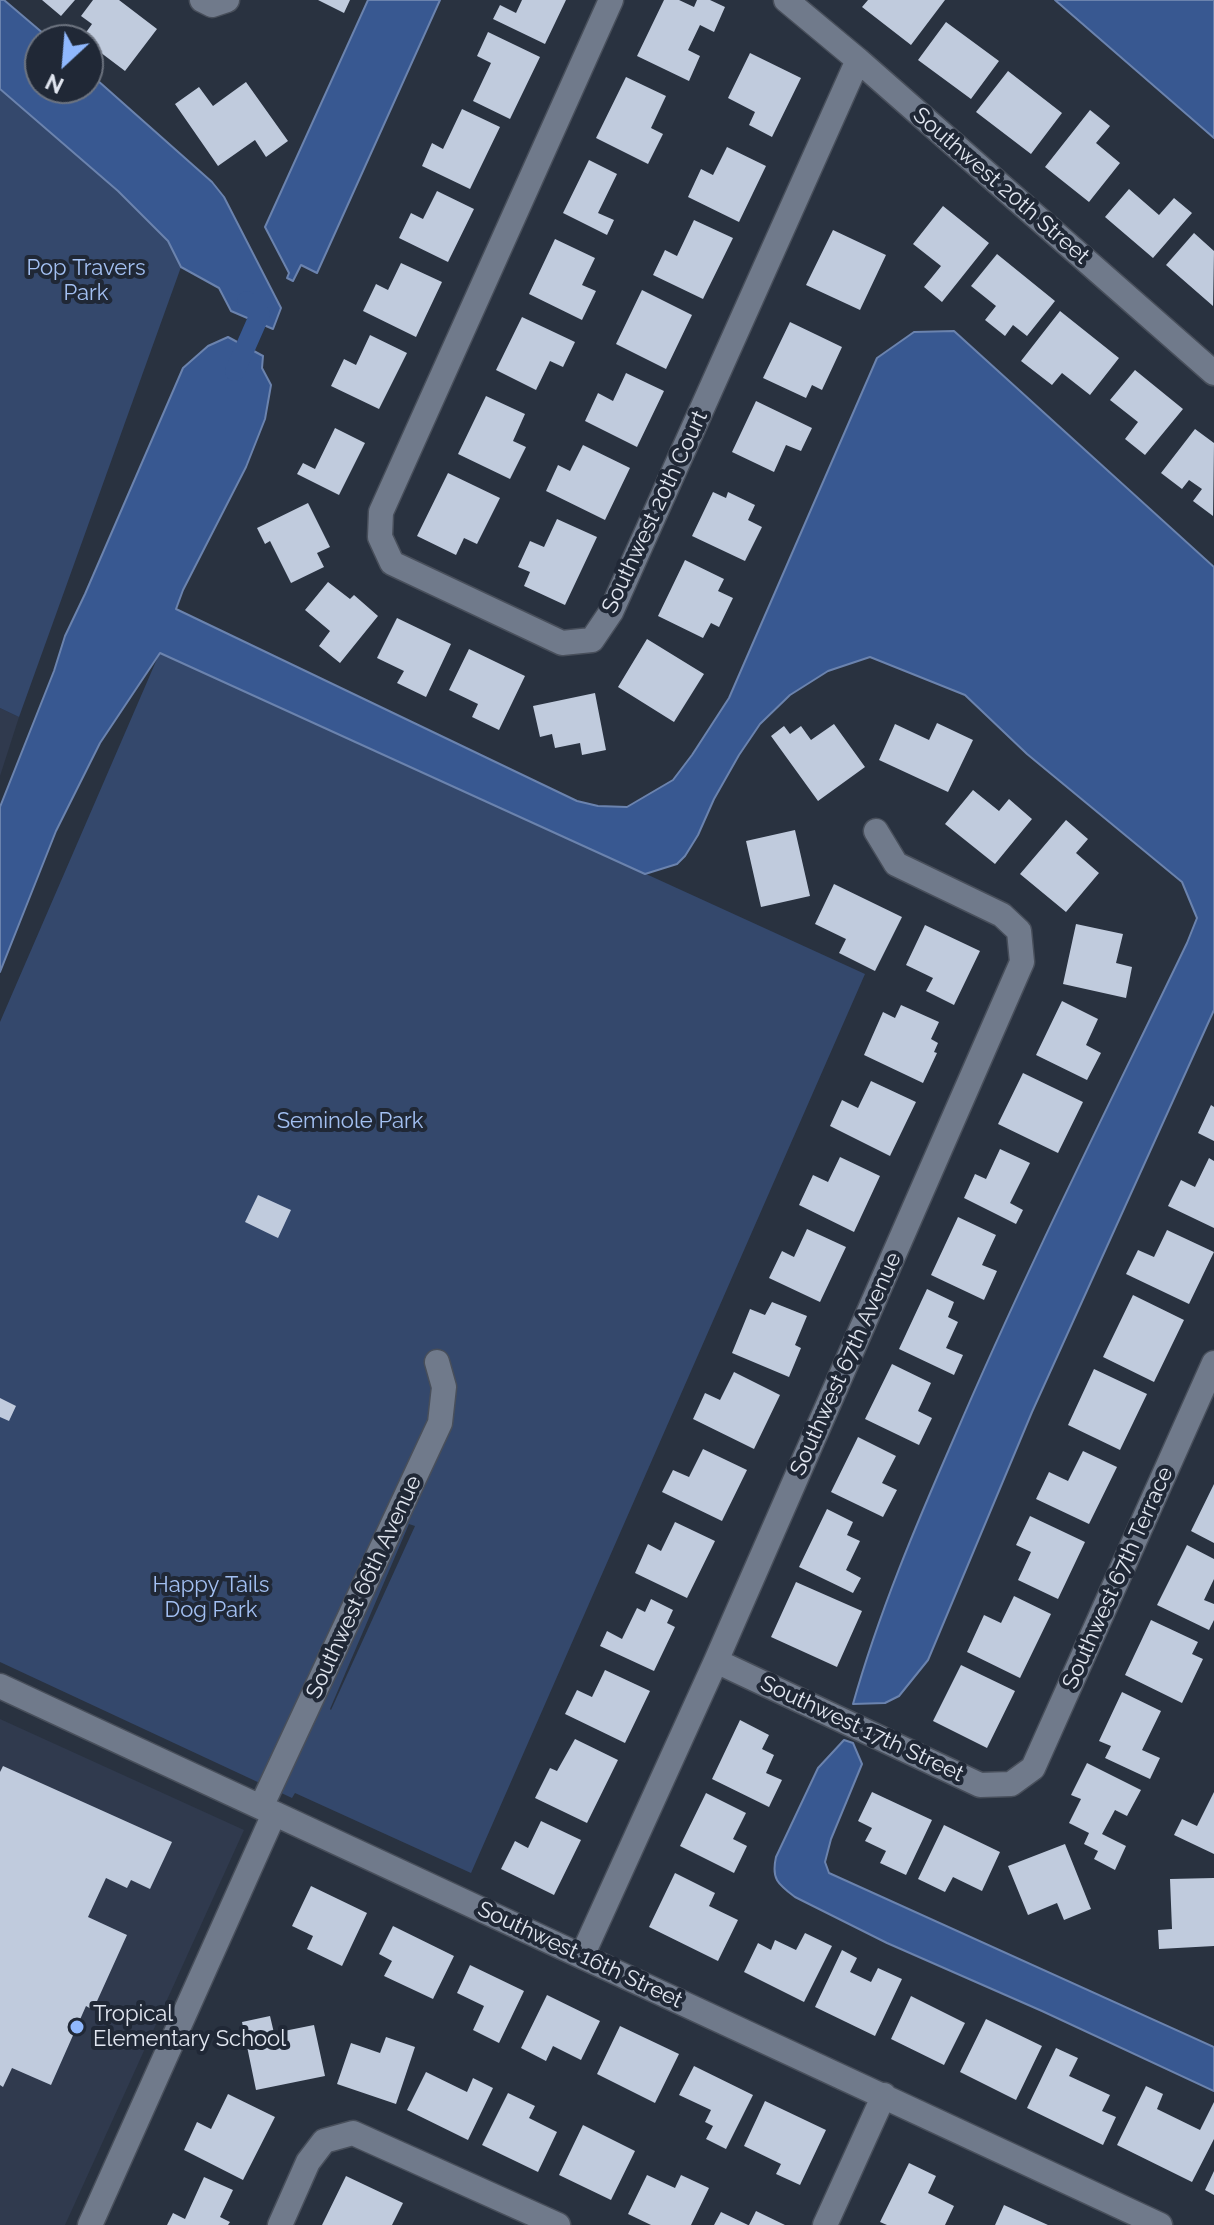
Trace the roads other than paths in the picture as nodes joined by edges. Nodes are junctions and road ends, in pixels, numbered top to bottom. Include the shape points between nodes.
1 (611, 0) edge
2 (786, 0) edge
3 (858, 60) junction
4 (1214, 373) edge
5 (876, 831) dead end
6 (437, 1362) dead end
7 (1214, 1363) edge
8 (716, 1661) junction
9 (0, 1686) edge
10 (1011, 1784) joint
11 (268, 1810) junction
12 (582, 1956) junction
13 (884, 2095) junction
14 (1128, 2218) edge
15 (554, 2224) edge
16 (90, 2225) edge
17 (280, 2225) edge
18 (825, 2225) edge
19 (1160, 2225) edge

1 - 3 street, Southwest 20th Court via 381,512 380,537 392,563 562,643 592,640 611,612
2 - 3 street, Southwest 20th Street
3 - 4 street, Southwest 20th Street
5 - 8 street, Southwest 67th Avenue via 896,864 1002,915 1019,931 1022,962
6 - 11 street, Southwest 66th Avenue via 444,1387 440,1423
7 - 10 street, Southwest 67th Terrace via 1033,1768
8 - 10 street, Southwest 17th Street via 980,1785
8 - 12 street, Southwest 67th Avenue
9 - 11 street, Southwest 16th Street
11 - 12 street, Southwest 16th Street
11 - 16 street, Southwest 66th Avenue
12 - 13 street, Southwest 16th Street
13 - 14 street, Southwest 16th Street
13 - 18 street
14 - 19 street, Southwest 16th Street
15 - 17 street via 353,2133 324,2141 308,2162

